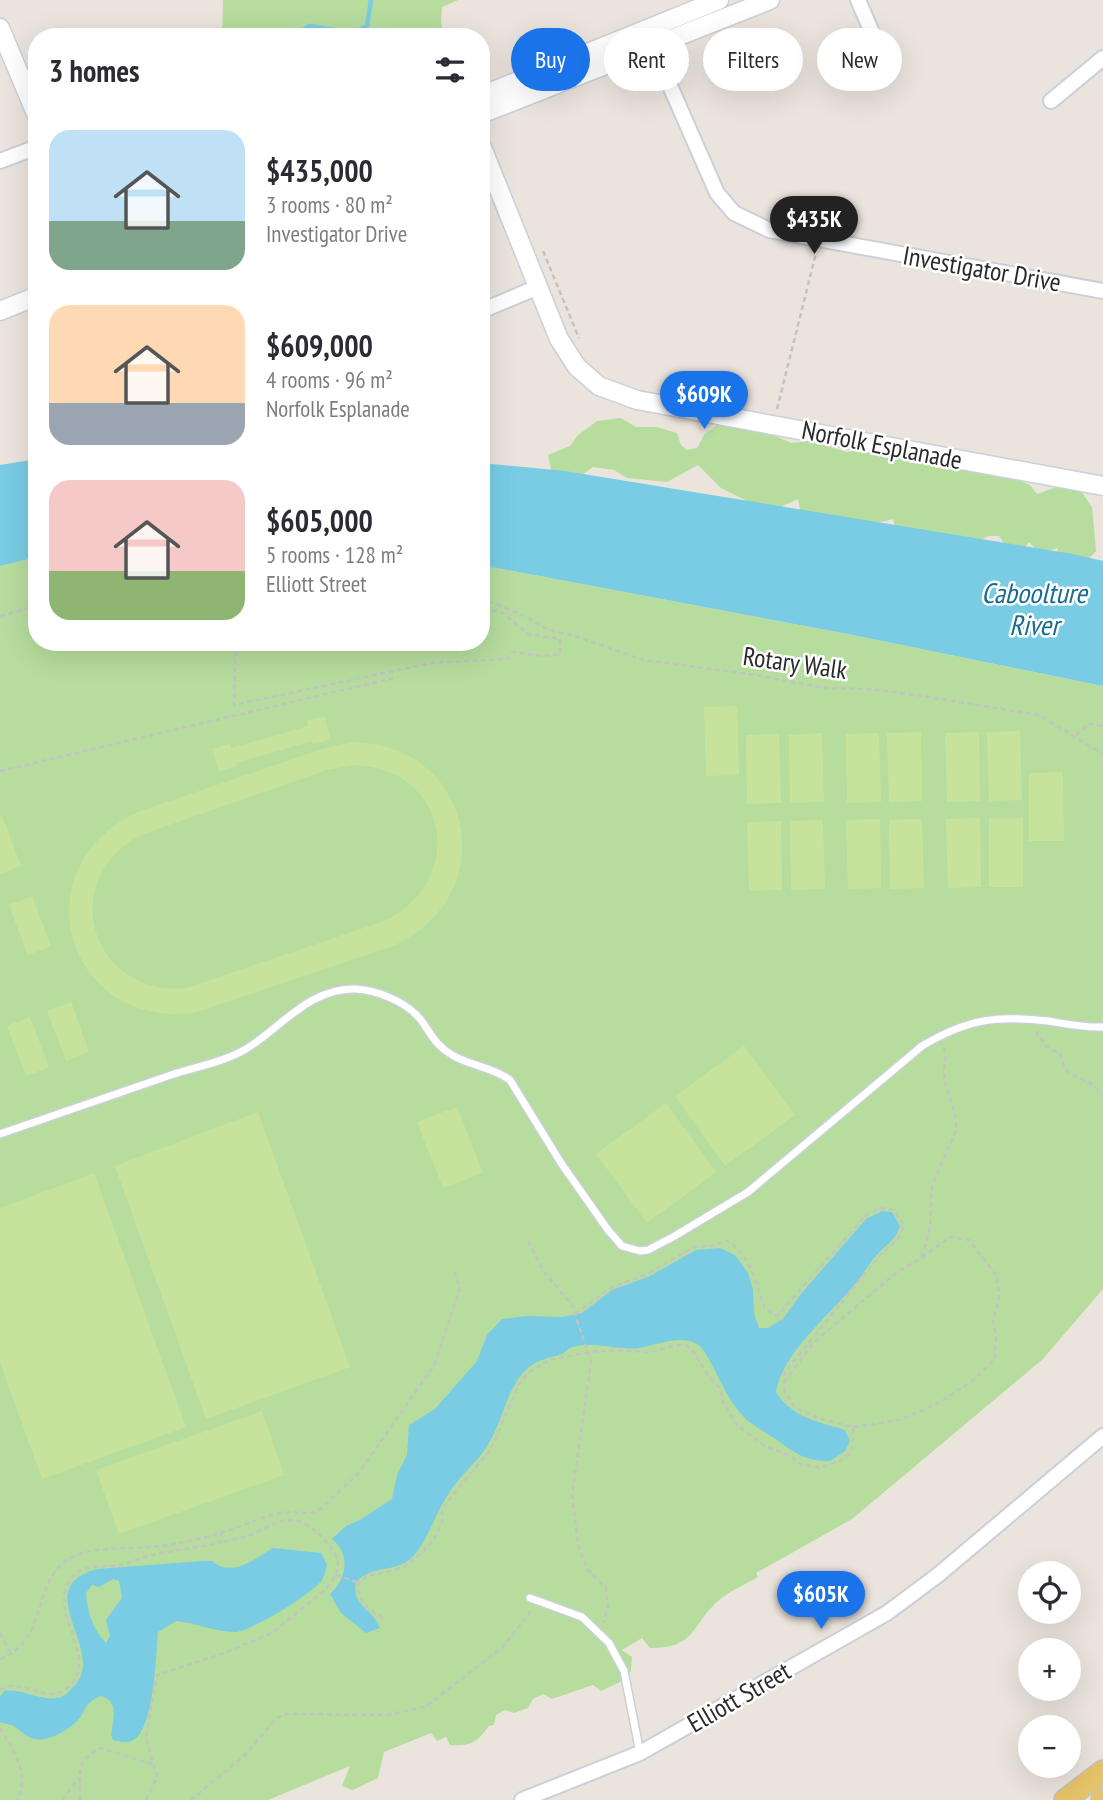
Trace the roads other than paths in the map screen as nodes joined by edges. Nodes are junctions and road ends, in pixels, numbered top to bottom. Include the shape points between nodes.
1 (719, 0) edge
2 (770, 0) edge
3 (858, 0) edge
4 (0, 28) edge
5 (651, 28) edge
6 (870, 28) edge
7 (689, 33) edge
8 (604, 47) edge
9 (1103, 58) edge
10 (604, 66) edge
11 (673, 91) edge
12 (490, 92) edge
13 (28, 95) edge
14 (1051, 101) dead end
15 (490, 110) edge
16 (28, 150) edge
17 (0, 161) edge
18 (490, 167) edge
19 (538, 287) junction
20 (1103, 291) edge
21 (28, 300) edge
22 (490, 307) edge
23 (0, 311) edge
24 (1103, 486) edge
25 (1103, 1027) edge
26 (0, 1134) edge
27 (1103, 1436) edge
28 (533, 1600) road end
29 (640, 1753) junction
30 (1103, 1770) edge
31 (522, 1800) edge
32 (1065, 1800) edge

1 - 5 street
2 - 7 street
3 - 6 street
4 - 13 street
8 - 12 street
9 - 14 street
10 - 15 street
11 - 20 street, Investigator Drive via 718,193 734,213 769,230
16 - 17 street
18 - 19 street, Norfolk Esplanade
19 - 22 street
19 - 24 street, Norfolk Esplanade via 559,339 577,367 599,386 637,400
21 - 23 street
25 - 26 lane via 999,1017 941,1034 748,1192 648,1250 622,1247 608,1230 510,1080 442,1049 421,1020 403,1006 357,989 314,998 245,1049
27 - 29 street, Elliott Street via 887,1614
28 - 29 lane via 582,1617 608,1643 624,1671
29 - 31 street, Elliott Street
30 - 32 main road

